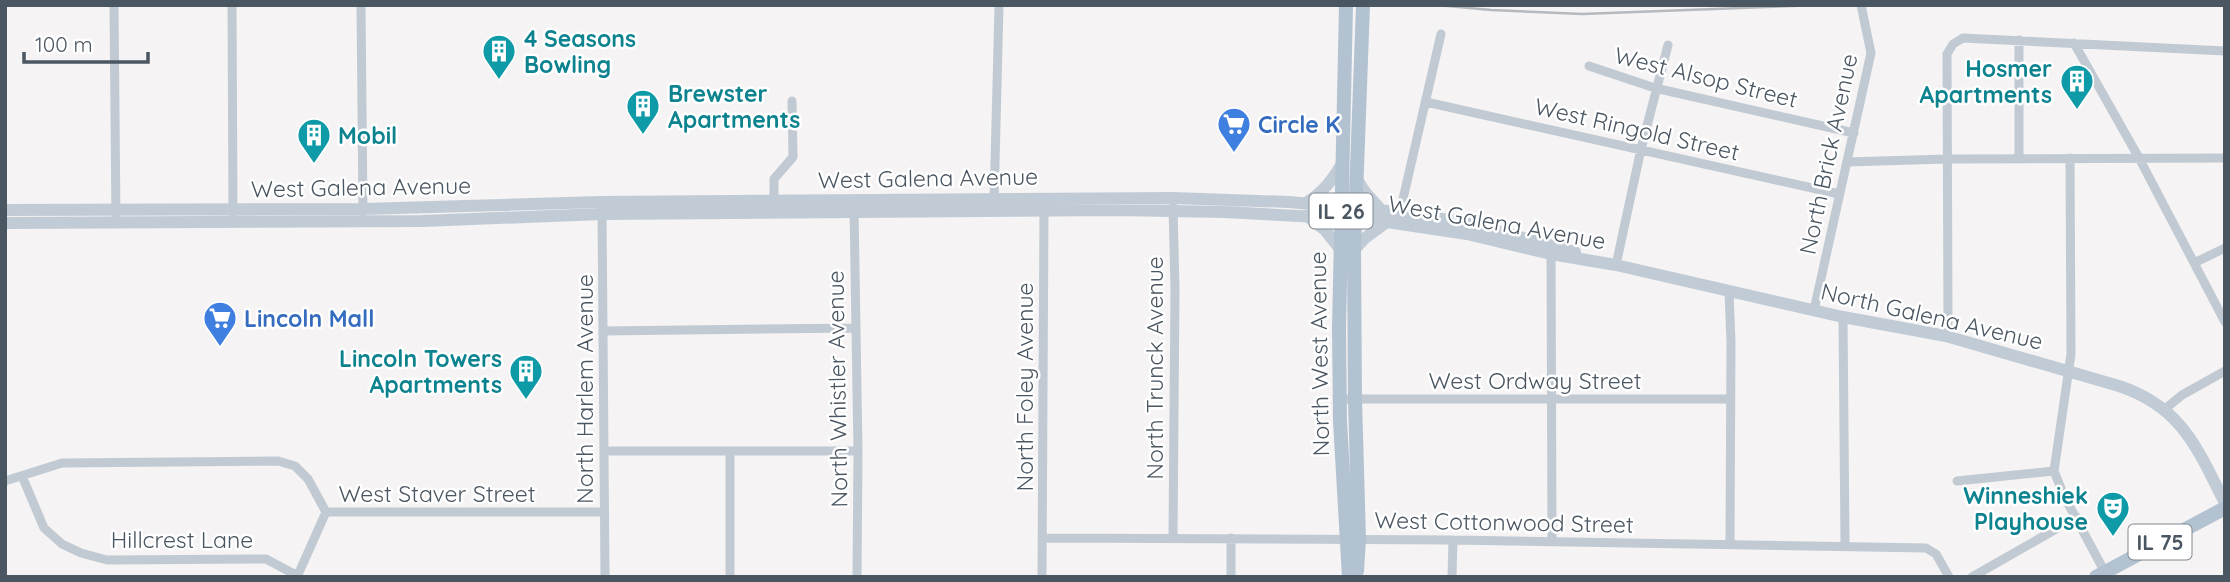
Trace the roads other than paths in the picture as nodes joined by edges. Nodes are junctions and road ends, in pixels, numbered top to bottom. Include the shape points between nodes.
1 (114, 5) edge
2 (232, 5) edge
3 (361, 5) edge
4 (999, 5) edge
5 (1346, 5) edge
6 (1363, 5) edge
7 (1861, 5) edge
8 (1441, 34) dead end
9 (2019, 40) junction
10 (2074, 43) junction
11 (1668, 45) dead end
12 (2225, 51) edge
13 (1589, 66) dead end
14 (1655, 88) junction
15 (792, 101) dead end
16 (1426, 102) junction
17 (1854, 132) junction
18 (1641, 149) junction
19 (2019, 158) junction
20 (2070, 158) junction
21 (2139, 158) junction
22 (2225, 158) edge
23 (1946, 159) junction
24 (1343, 162) junction
25 (1847, 162) junction
26 (1356, 178) junction
27 (1839, 194) junction
28 (774, 201) junction
29 (1044, 204) junction
30 (1173, 204) junction
31 (994, 205) junction
32 (854, 206) junction
33 (602, 208) junction
34 (1306, 209) junction
35 (5, 210) edge
36 (1348, 212) junction
37 (1400, 212) junction
38 (363, 215) junction
39 (233, 216) junction
40 (1384, 216) junction
41 (116, 217) junction
42 (5, 222) edge
43 (2225, 248) edge
44 (1347, 249) junction
45 (1551, 249) junction
46 (2194, 263) junction
47 (1616, 265) junction
48 (1729, 292) junction
49 (1814, 310) junction
50 (1843, 317) junction
51 (2225, 322) edge
52 (856, 328) junction
53 (603, 331) junction
54 (1946, 336) junction
55 (2070, 371) junction
56 (2225, 371) edge
57 (1729, 399) junction
58 (1347, 400) junction
59 (1550, 400) junction
60 (2165, 409) junction
61 (604, 451) junction
62 (858, 451) junction
63 (730, 452) junction
64 (2054, 471) junction
65 (22, 475) junction
66 (5, 481) edge
67 (1957, 481) dead end
68 (2225, 505) edge
69 (326, 512) junction
70 (604, 512) junction
71 (2077, 517) junction
72 (1042, 538) junction
73 (1173, 538) junction
74 (1231, 538) junction
75 (1353, 539) junction
76 (1453, 540) junction
77 (1552, 541) junction
78 (1730, 543) junction
79 (1844, 545) junction
80 (2103, 575) edge
81 (298, 576) edge
82 (605, 577) edge
83 (730, 577) edge
84 (857, 577) edge
85 (1042, 577) edge
86 (1231, 577) edge
87 (1349, 577) edge
88 (1356, 577) edge
89 (1452, 577) edge
90 (1949, 577) edge
91 (1972, 577) edge

1 - 41 street
2 - 39 street
3 - 38 street
4 - 31 street
5 - 24 main road, North West Avenue / IL 26
6 - 26 main road, North West Avenue / IL 26
7 - 17 street, North Brick Avenue via 1871,53
8 - 16 street
9 - 10 street
9 - 19 street
9 - 23 street via 1964,38 1947,54
10 - 12 street
10 - 21 street
11 - 14 street
13 - 14 street, West Alsop Street
14 - 17 street, West Alsop Street
14 - 18 street
15 - 28 street via 793,157 774,179
16 - 18 street, West Ringold Street
16 - 37 street
17 - 25 street, North Brick Avenue
18 - 27 street, West Ringold Street
18 - 47 street
19 - 20 street
19 - 23 street
20 - 21 street
20 - 55 street
21 - 22 street
21 - 46 street
23 - 25 street
23 - 54 street
24 - 34 main road
24 - 36 main road, North West Avenue / IL 26
25 - 27 street, North Brick Avenue
26 - 36 main road, North West Avenue / IL 26
26 - 40 main road
27 - 49 street, North Brick Avenue
28 - 32 main road, West Galena Avenue
28 - 33 main road, West Galena Avenue
29 - 30 main road, West Galena Avenue
29 - 31 main road, West Galena Avenue
29 - 72 street, North Foley Avenue
30 - 34 main road, West Galena Avenue
30 - 73 street, North Trunck Avenue
31 - 32 main road, West Galena Avenue
32 - 33 main road, West Galena Avenue
32 - 52 street, North Whistler Avenue
33 - 38 main road, West Galena Avenue
33 - 53 street, North Harlem Avenue
34 - 36 main road, West Galena Avenue
34 - 44 main road
35 - 41 main road, West Galena Avenue
36 - 40 main road, West Galena Avenue
36 - 44 main road, North West Avenue / IL 26
37 - 40 main road, West Galena Avenue
37 - 45 main road, West Galena Avenue via 1472,224
38 - 39 main road, West Galena Avenue
39 - 41 main road, West Galena Avenue
40 - 44 main road via 1365,238
40 - 45 main road, West Galena Avenue
41 - 42 main road, West Galena Avenue
43 - 46 street
44 - 58 main road, North West Avenue / IL 26
45 - 47 main road, West Galena Avenue
45 - 59 street
46 - 51 street
47 - 48 main road, North Galena Avenue
48 - 49 main road, North Galena Avenue
48 - 57 street
49 - 50 main road, North Galena Avenue
50 - 54 main road, North Galena Avenue
50 - 79 street
52 - 53 street
52 - 62 street, North Whistler Avenue
53 - 61 street, North Harlem Avenue
54 - 55 main road, North Galena Avenue
55 - 60 main road, North Galena Avenue via 2134,391
55 - 64 street
56 - 60 street
57 - 59 street, West Ordway Street
57 - 78 street
58 - 59 street, West Ordway Street
58 - 75 main road, North West Avenue / IL 26
59 - 77 street
60 - 68 main road, North Galena Avenue via 2199,452
61 - 63 street
61 - 70 street, North Harlem Avenue
62 - 63 street
62 - 84 street, North Whistler Avenue
63 - 83 street
64 - 67 street
64 - 71 street
65 - 66 street, West Staver Street
65 - 69 street, West Staver Street via 62,463 278,461 295,466 308,479
65 - 81 street, Hillcrest Lane via 44,528 80,553 107,560 266,559
68 - 80 main road, IL 75
69 - 70 street, West Staver Street
69 - 81 street
70 - 82 street, North Harlem Avenue
71 - 80 street
71 - 91 street
72 - 73 street, West Cottonwood Street
72 - 85 street, North Foley Avenue
73 - 74 street, West Cottonwood Street
74 - 75 street, West Cottonwood Street
74 - 86 street
75 - 76 street, West Cottonwood Street
75 - 87 main road, North West Avenue / IL 26
75 - 88 main road, North West Avenue / IL 26
76 - 77 street, West Cottonwood Street
76 - 89 street
77 - 78 street, West Cottonwood Street
78 - 79 street, West Cottonwood Street
79 - 90 street, West Cottonwood Street via 1926,548 1936,554

